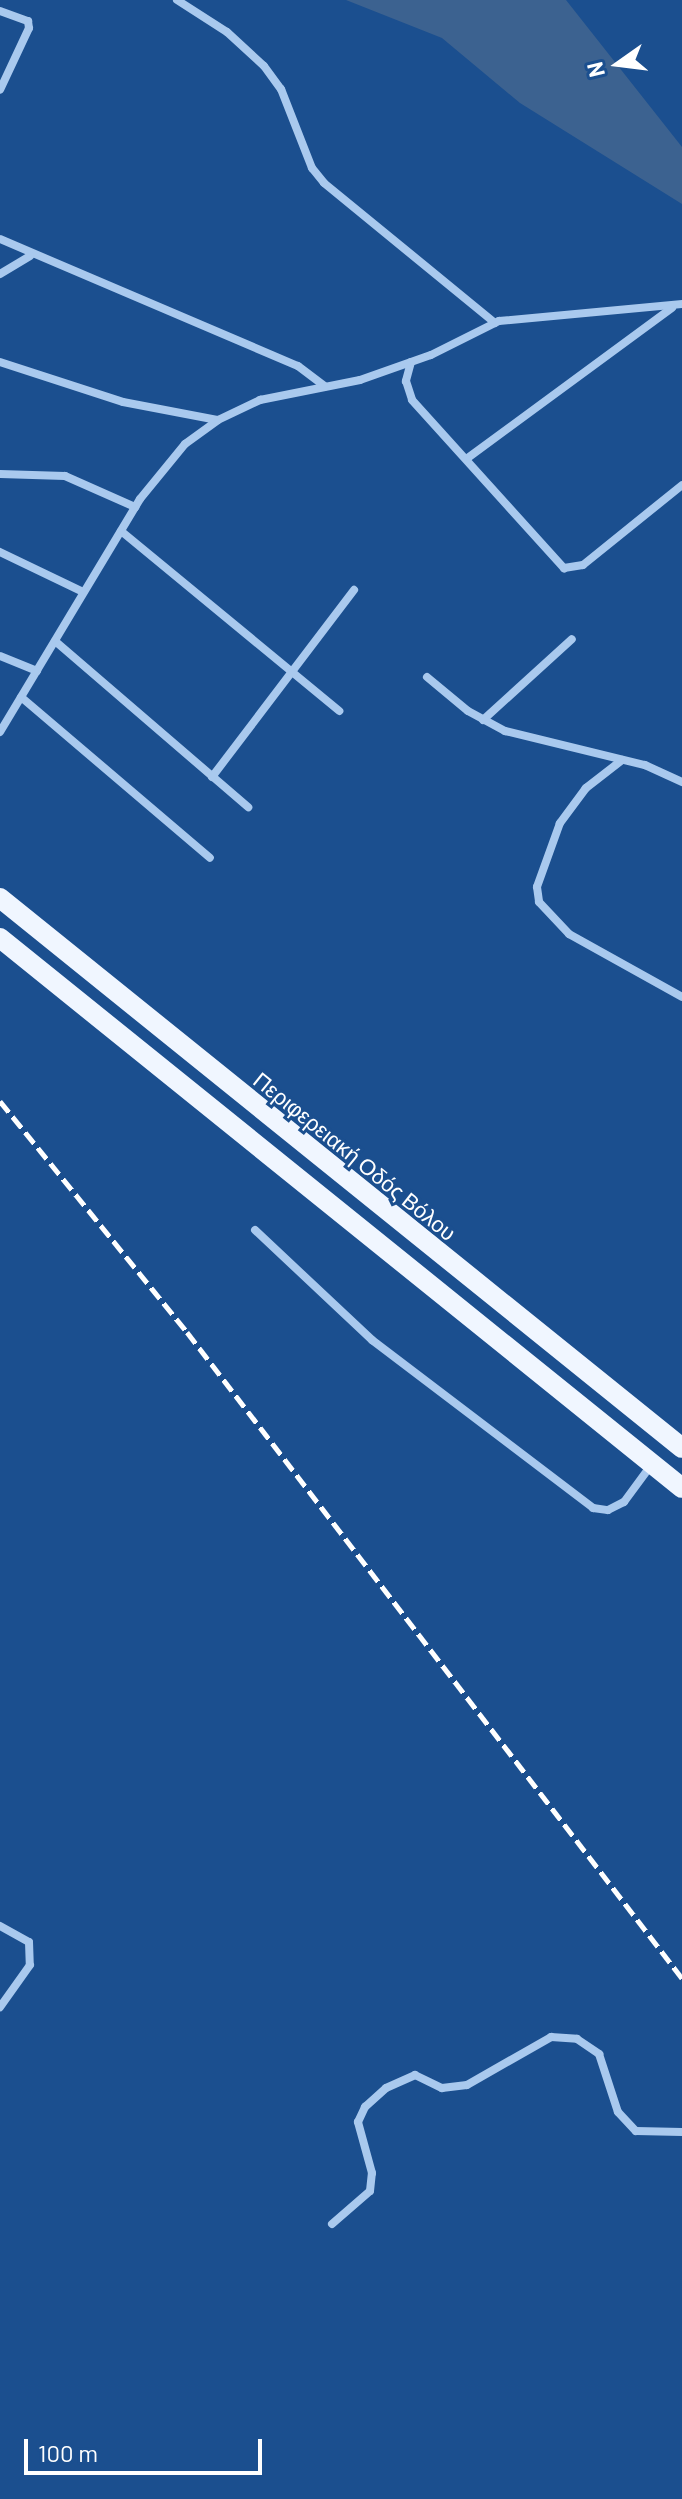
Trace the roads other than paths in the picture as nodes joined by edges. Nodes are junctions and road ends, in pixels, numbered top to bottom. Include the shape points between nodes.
1 (177, 0) edge
2 (0, 11) edge
3 (0, 90) edge
4 (0, 239) edge
5 (30, 256) junction
6 (0, 274) edge
7 (682, 304) edge
8 (672, 308) junction
9 (495, 323) junction
10 (0, 362) edge
11 (411, 362) junction
12 (325, 386) junction
13 (218, 420) junction
14 (469, 457) junction
15 (0, 474) edge
16 (682, 485) edge
17 (135, 507) junction
18 (121, 531) junction
19 (0, 552) edge
20 (354, 590) dead end
21 (83, 592) junction
22 (572, 639) dead end
23 (55, 641) junction
24 (0, 656) edge
25 (290, 670) junction
26 (37, 671) junction
27 (427, 677) dead end
28 (21, 697) junction
29 (339, 711) dead end
30 (483, 720) junction
31 (0, 732) edge
32 (622, 760) junction
33 (212, 777) junction
34 (682, 782) edge
35 (248, 807) dead end
36 (210, 858) dead end
37 (0, 898) edge
38 (0, 938) edge
39 (682, 997) edge
40 (255, 1230) dead end
41 (682, 1448) edge
42 (652, 1464) junction
43 (682, 1488) edge
44 (0, 1926) edge
45 (0, 2007) edge
46 (682, 2132) edge
47 (332, 2224) dead end

1 - 9 street via 240,42 270,74 286,100 312,168 324,183
2 - 3 street via 28,21 29,28
4 - 5 street
5 - 6 street
5 - 12 street via 298,366
7 - 8 street
8 - 9 street
8 - 14 street
9 - 11 street
10 - 13 street via 123,402
11 - 12 street
11 - 14 street via 408,395
12 - 13 street via 260,400
13 - 17 street via 185,444
14 - 16 street via 558,561 573,570
15 - 17 street via 65,476
17 - 18 street
18 - 21 street
18 - 25 street
19 - 21 street
20 - 25 street
21 - 23 street
22 - 30 street
23 - 26 street
23 - 33 street
24 - 26 street
25 - 29 street
25 - 33 street
26 - 28 street
27 - 30 street
28 - 31 street
28 - 36 street
30 - 32 street via 539,743
32 - 34 street
32 - 39 street via 586,788 560,823 537,897 569,934
33 - 35 street
37 - 41 main road, Περιφερειακή Οδός Βόλου
38 - 42 main road
40 - 42 street via 372,1340 593,1508 608,1510 624,1502
42 - 43 main road
44 - 45 street via 29,1942 30,1965
46 - 47 street via 636,2131 618,2112 599,2054 577,2039 551,2037 467,2085 442,2088 415,2075 386,2088 365,2107 358,2122 372,2173 370,2191

